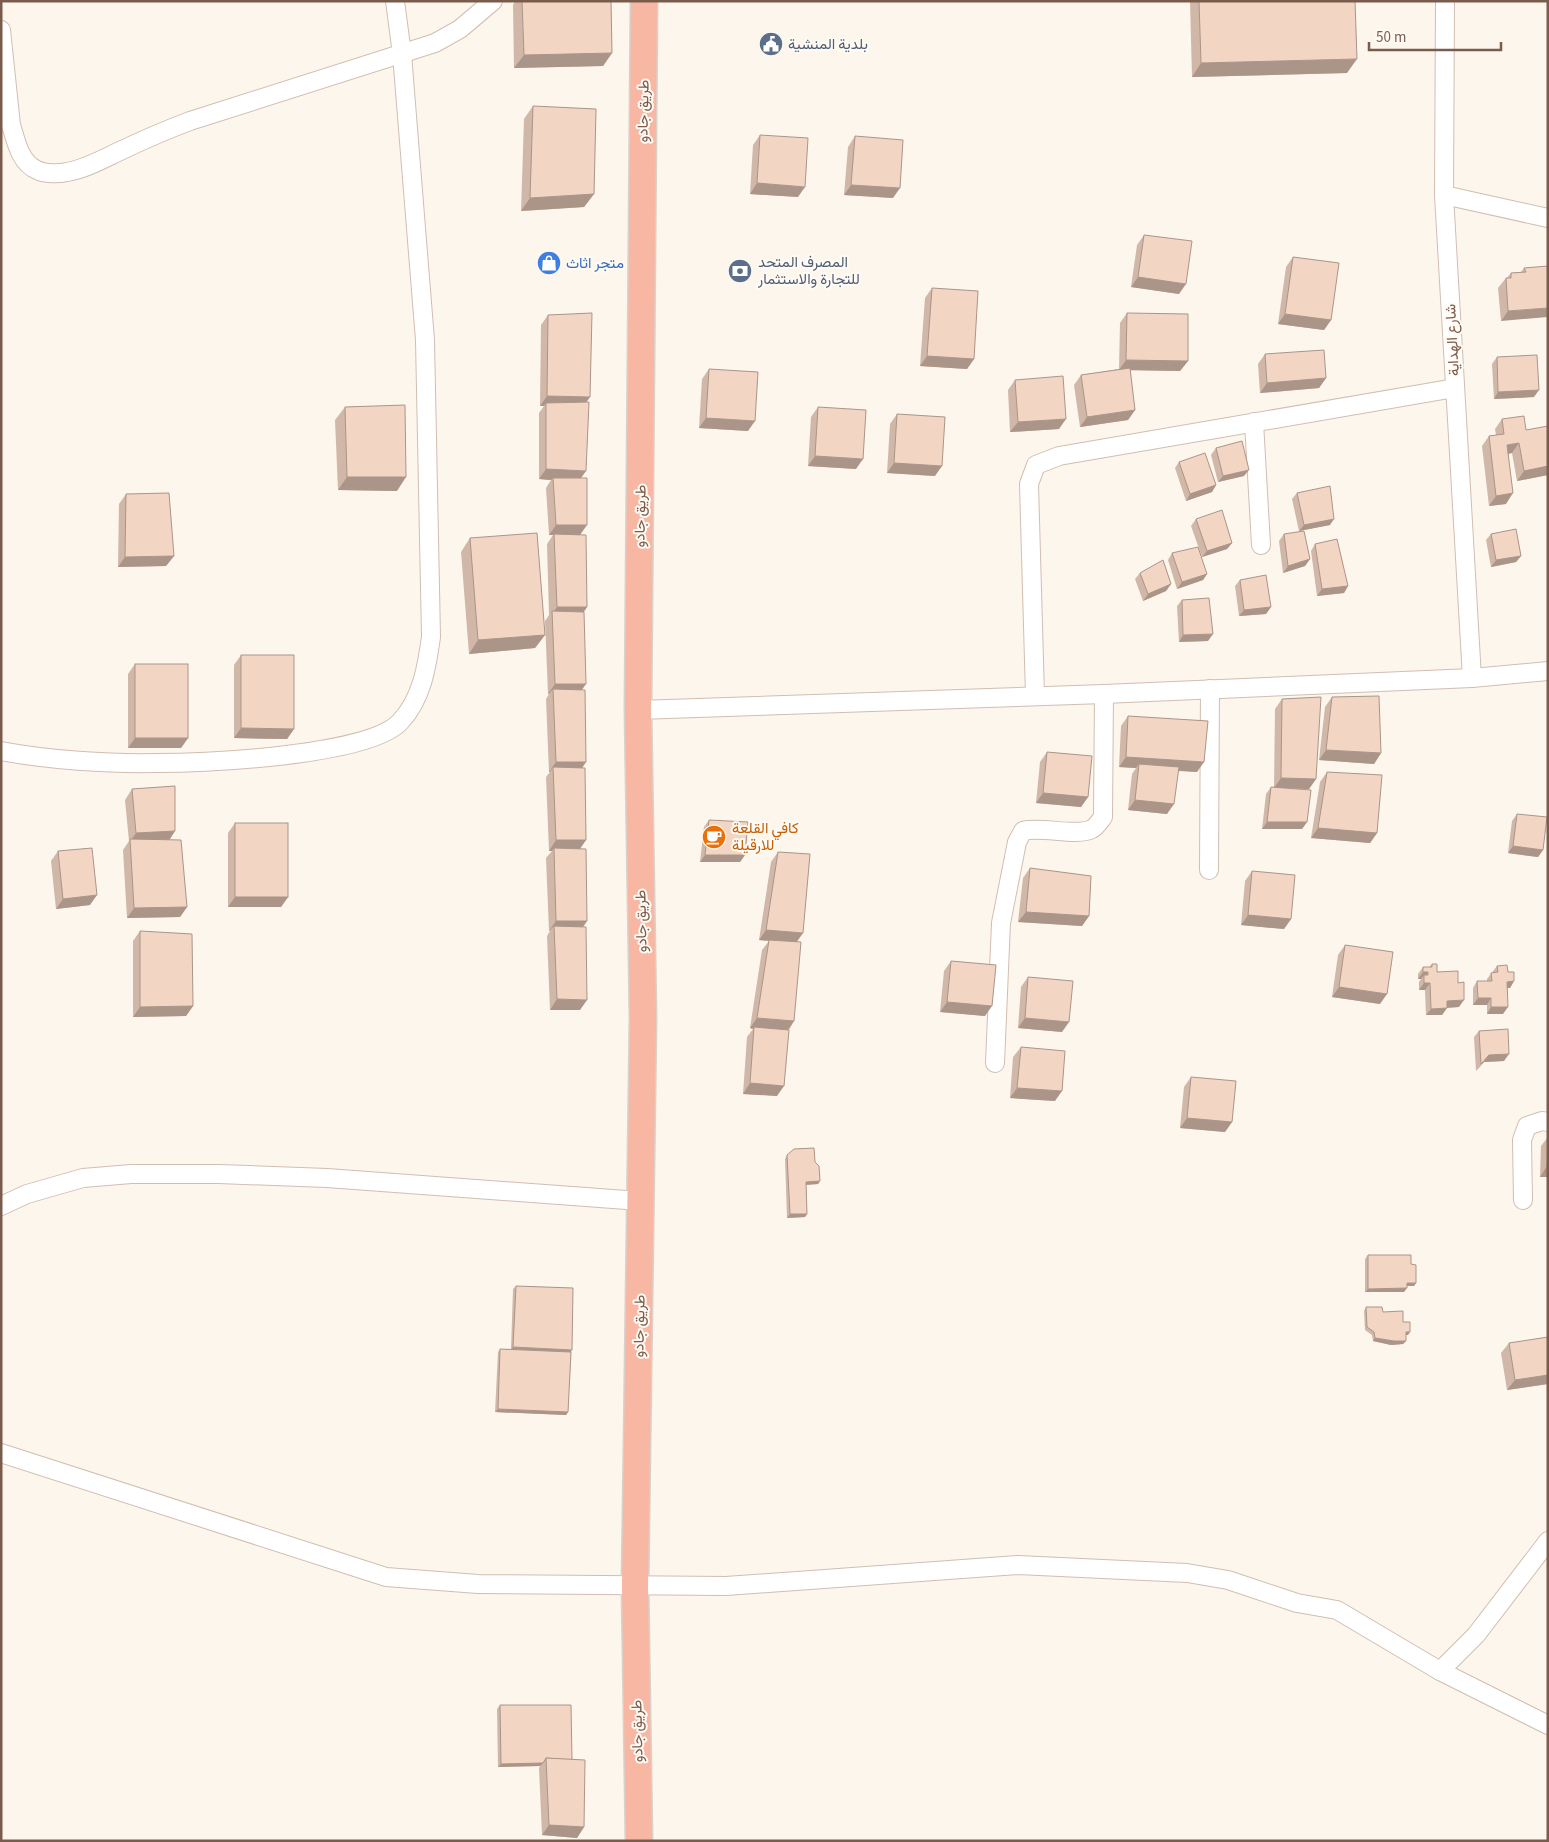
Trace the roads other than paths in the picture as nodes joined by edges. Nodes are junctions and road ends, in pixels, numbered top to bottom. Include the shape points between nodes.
1 (395, 1) edge
2 (493, 1) edge
3 (644, 1) edge
4 (1445, 1) edge
5 (1, 30) edge
6 (402, 54) junction
7 (1444, 194) junction
8 (1548, 218) edge
9 (1455, 388) junction
10 (1254, 422) junction
11 (1261, 545) dead end
12 (1548, 671) edge
13 (1472, 678) junction
14 (1210, 689) junction
15 (1104, 694) junction
16 (1035, 696) junction
17 (638, 710) junction
18 (1, 751) edge
19 (1209, 870) dead end
20 (995, 1063) dead end
21 (1548, 1122) edge
22 (1523, 1200) dead end
23 (640, 1201) junction
24 (1, 1206) edge
25 (1, 1454) edge
26 (1548, 1541) edge
27 (635, 1586) junction
28 (1440, 1671) junction
29 (1548, 1725) edge
30 (639, 1841) edge

1 - 6 street
2 - 6 street via 449,36
3 - 17 highway, طريق جادو
4 - 7 street, شارع الهداية
5 - 6 street via 15,138 26,162 37,170 53,174 84,167 190,121
6 - 18 street via 426,340 431,637 425,673 407,713 399,723 367,740 283,755 156,763 84,760
7 - 8 street
7 - 9 street, شارع الهداية
9 - 10 street
9 - 13 street, شارع الهداية
10 - 11 street
10 - 16 street via 1059,456 1036,465 1029,484
12 - 13 street
13 - 14 street
14 - 15 street
14 - 19 street
15 - 16 street
15 - 20 street via 1103,817 1092,829 1081,832 1023,831 1017,842 1001,923
16 - 17 street
17 - 23 highway, طريق جادو via 643,1018
21 - 22 street via 1527,1126 1522,1140
23 - 24 street via 326,1178 131,1174 83,1178 27,1194
23 - 27 highway, طريق جادو
25 - 27 street via 386,1577 478,1584
26 - 28 street via 1476,1635
27 - 28 street via 726,1586 1018,1565 1187,1573 1228,1580 1297,1603 1337,1610
27 - 30 highway, طريق جادو
28 - 29 street

